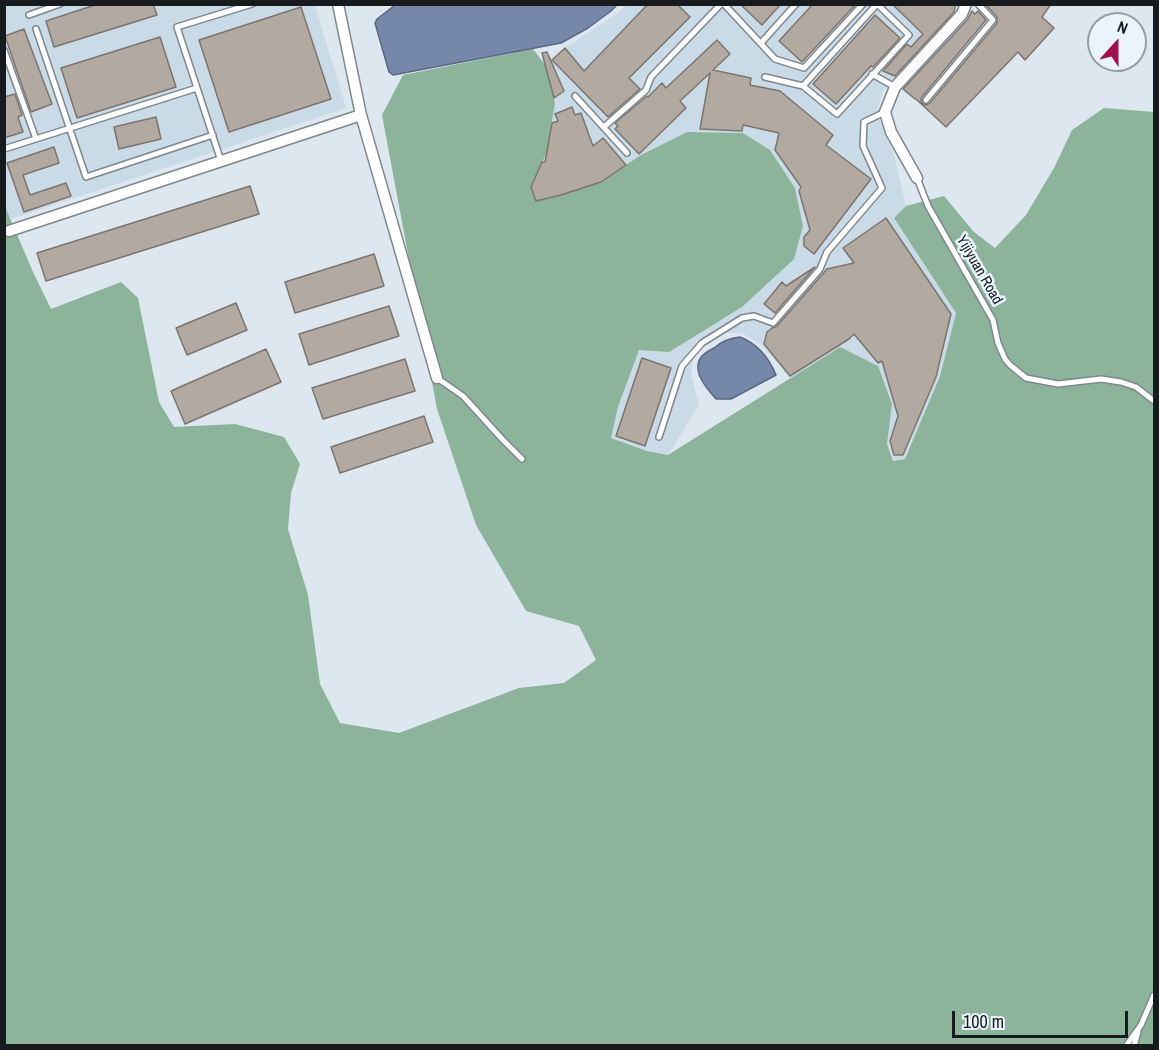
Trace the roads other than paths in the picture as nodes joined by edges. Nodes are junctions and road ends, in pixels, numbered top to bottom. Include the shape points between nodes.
1 (60, 4) edge
2 (252, 4) edge
3 (338, 4) edge
4 (723, 4) edge
5 (796, 4) edge
6 (863, 4) edge
7 (966, 4) edge
8 (978, 4) edge
9 (29, 15) dead end
10 (36, 29) dead end
11 (761, 43) junction
12 (4, 50) edge
13 (872, 74) junction
14 (765, 77) dead end
15 (803, 86) junction
16 (895, 87) junction
17 (197, 88) junction
18 (575, 96) dead end
19 (926, 100) dead end
20 (885, 112) junction
21 (361, 115) junction
22 (604, 127) junction
23 (70, 128) junction
24 (213, 135) junction
25 (36, 139) junction
26 (4, 149) edge
27 (627, 153) dead end
28 (221, 161) junction
29 (916, 178) joint
30 (9, 231) dead end
31 (437, 378) joint
32 (1155, 401) edge
33 (659, 437) dead end
34 (522, 459) dead end
35 (1155, 995) edge
36 (1141, 1025) junction
37 (1126, 1046) edge
38 (1134, 1046) edge

1 - 9 lane
2 - 17 lane via 177,27
3 - 21 street
4 - 11 lane
4 - 22 lane via 651,77 646,90
5 - 11 lane
6 - 11 lane via 804,68 775,59
7 - 16 street via 962,14
8 - 19 lane via 993,20
10 - 23 lane
12 - 25 lane
13 - 15 lane via 837,114
13 - 15 lane via 909,35 877,4
13 - 16 lane
14 - 15 lane
16 - 20 street
17 - 23 lane
17 - 24 lane
18 - 22 lane
20 - 29 street via 891,132
20 - 33 lane via 864,122 862,146 882,188 773,323 754,316 742,318 702,343 682,366
21 - 28 street
21 - 31 street
22 - 27 lane
23 - 24 lane via 86,177
23 - 25 lane
24 - 28 lane
25 - 26 lane
28 - 30 street
29 - 32 lane, Yijiyuan Road via 993,320 1005,359 1011,365 1026,378 1058,384 1101,379 1121,382
31 - 34 lane via 463,396
35 - 36 lane
36 - 37 lane
36 - 38 lane

